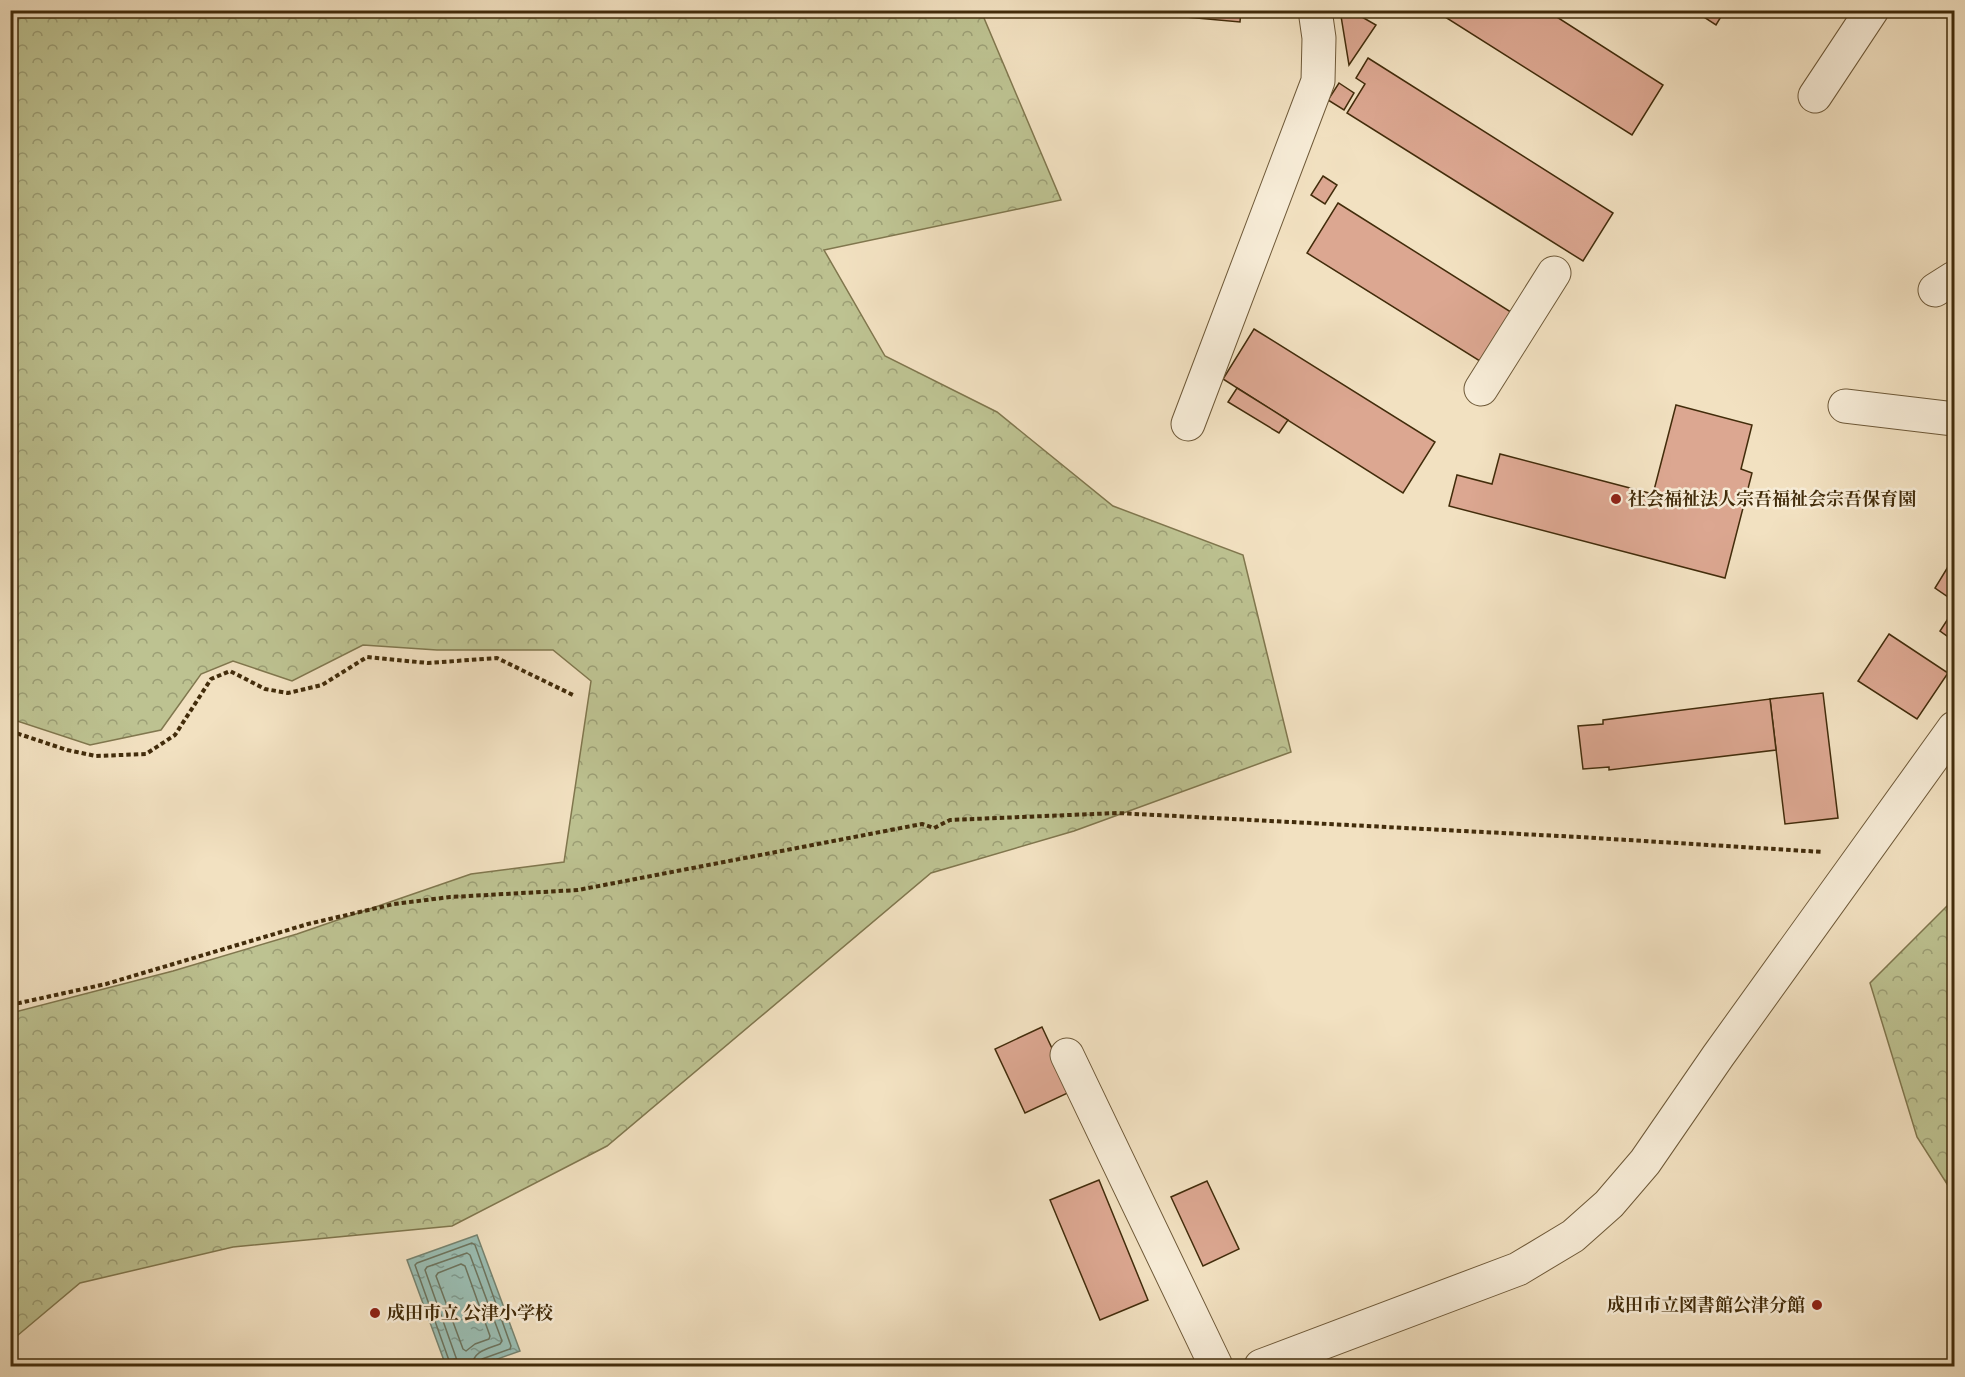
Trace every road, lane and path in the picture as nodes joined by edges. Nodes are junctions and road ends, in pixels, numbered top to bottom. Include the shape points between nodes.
1 (1315, 10) edge
2 (1872, 10) edge
3 (1815, 96) dead end
4 (1554, 273) dead end
5 (1481, 389) dead end
6 (1845, 406) dead end
7 (1954, 419) edge
8 (1188, 424) dead end
9 (575, 696) dead end
10 (1954, 728) edge
11 (10, 731) edge
12 (1863, 855) junction
13 (10, 1005) edge
14 (1067, 1055) dead end
15 (1216, 1366) edge
16 (1261, 1366) edge

1 - 8 street via 1320,38 1318,81
2 - 3 street
4 - 5 street
6 - 7 street
9 - 11 path via 497,658 428,663 367,657 322,685 288,693 265,689 230,671 210,679 175,735 146,754 96,756
10 - 12 street
12 - 13 path via 1117,813 950,820 934,828 922,824 578,890 394,904 308,924 106,984
12 - 16 street via 1645,1162 1609,1204 1573,1236 1518,1269
14 - 15 street

